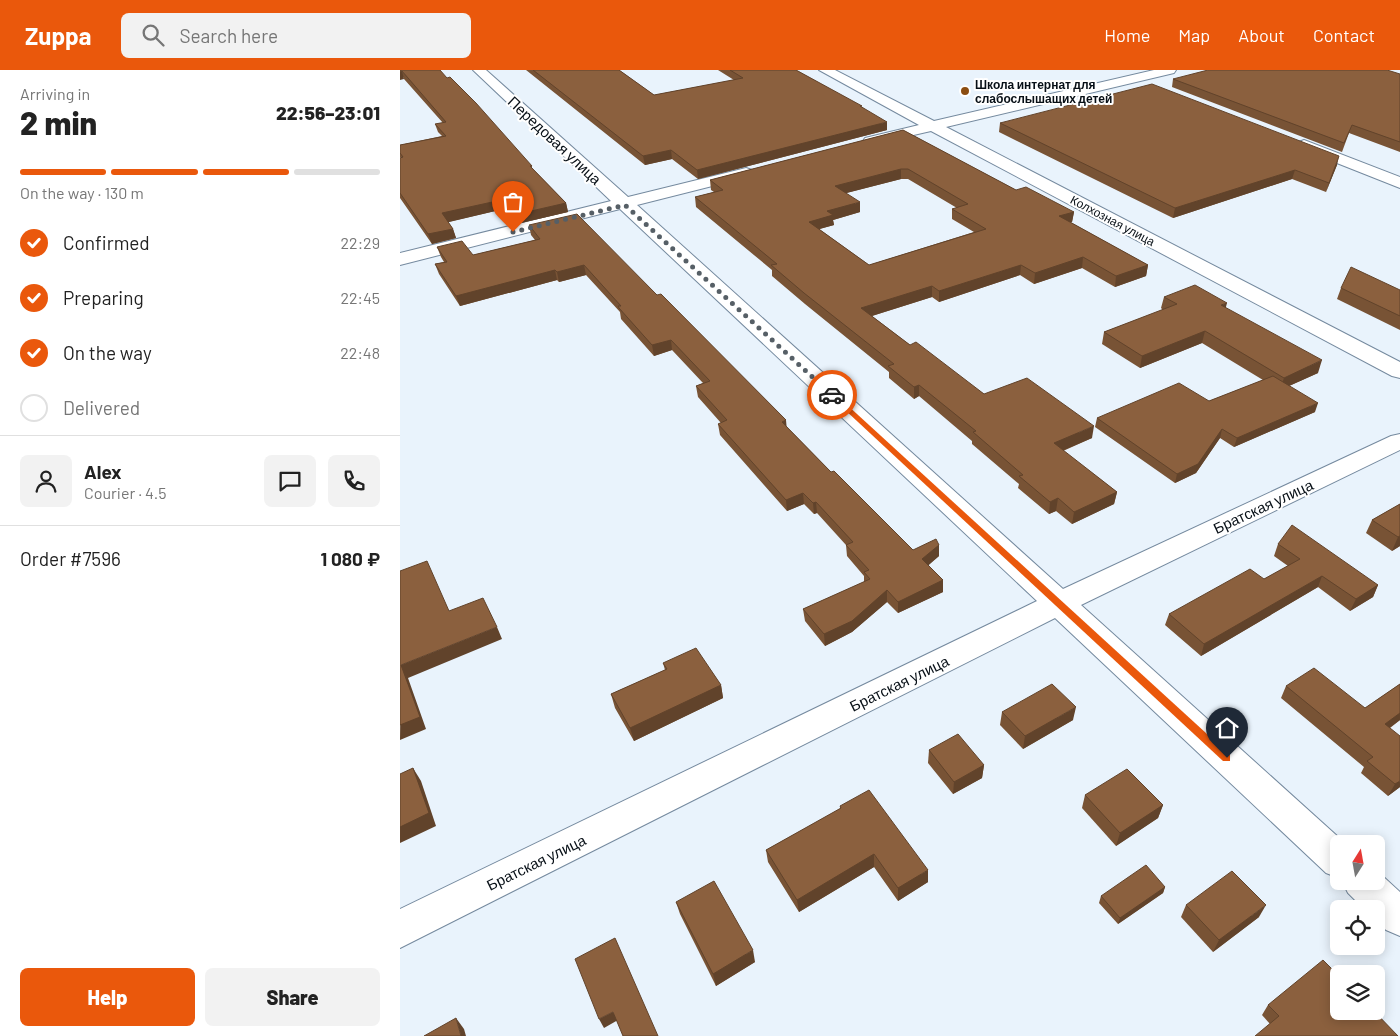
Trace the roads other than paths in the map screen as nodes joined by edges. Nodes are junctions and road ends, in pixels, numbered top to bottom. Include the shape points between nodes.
1 (479, 70) edge
2 (825, 70) edge
3 (1170, 70) edge
4 (1135, 79) junction
5 (1153, 86) edge
6 (932, 125) junction
7 (1290, 140) edge
8 (855, 145) edge
9 (759, 170) edge
10 (1400, 183) edge
11 (625, 205) junction
12 (400, 259) edge
13 (1400, 371) edge
14 (1400, 441) edge
15 (1059, 603) junction
16 (1330, 853) edge
17 (1371, 890) edge
18 (1400, 917) edge
19 (400, 929) edge

1 - 11 street, Передовая улица
2 - 6 street, Колхозная улица
3 - 4 street
4 - 5 street
4 - 6 street
6 - 8 street
6 - 13 street, Колхозная улица
7 - 10 street
9 - 11 street
11 - 12 street
11 - 15 street, Передовая улица
14 - 15 street, Братская улица
15 - 16 street, Передовая улица
15 - 19 street, Братская улица
17 - 18 street

